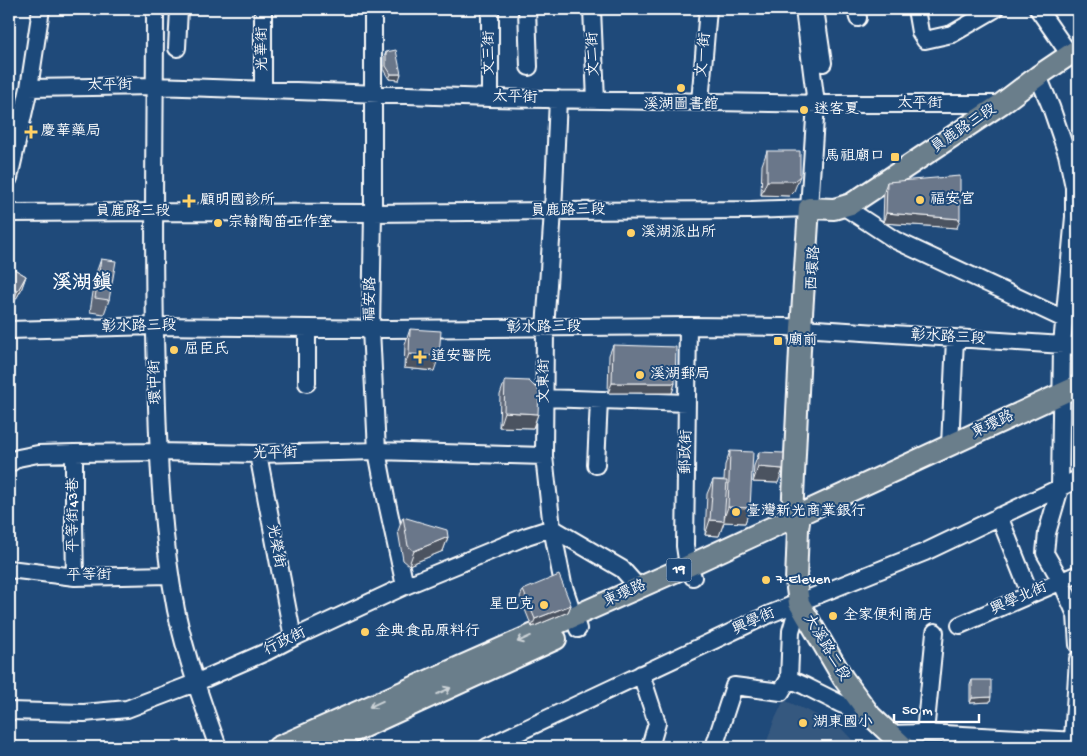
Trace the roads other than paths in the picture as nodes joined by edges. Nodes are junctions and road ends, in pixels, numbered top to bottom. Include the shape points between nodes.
1 (42, 9) edge
2 (155, 9) edge
3 (178, 9) edge
4 (263, 9) edge
5 (373, 9) edge
6 (490, 9) edge
7 (527, 9) edge
8 (592, 9) edge
9 (708, 9) edge
10 (804, 9) edge
11 (815, 9) edge
12 (916, 9) edge
13 (995, 9) edge
14 (1038, 9) edge
15 (177, 48) dead end
16 (1074, 52) edge
17 (529, 67) dead end
18 (1038, 76) junction
19 (155, 86) junction
20 (29, 88) junction
21 (263, 90) junction
22 (374, 93) junction
23 (490, 98) junction
24 (558, 99) junction
25 (596, 100) junction
26 (700, 102) junction
27 (821, 104) junction
28 (1001, 104) junction
29 (9, 178) edge
30 (843, 206) junction
31 (814, 208) junction
32 (553, 211) junction
33 (155, 212) junction
34 (9, 213) edge
35 (373, 214) junction
36 (1064, 320) junction
37 (154, 326) junction
38 (688, 326) junction
39 (307, 328) junction
40 (545, 328) junction
41 (370, 329) junction
42 (805, 329) junction
43 (9, 330) edge
44 (955, 339) junction
45 (1070, 346) edge
46 (307, 383) dead end
47 (1070, 397) edge
48 (545, 398) junction
49 (599, 400) junction
50 (687, 403) junction
51 (950, 445) junction
52 (377, 451) junction
53 (158, 452) junction
54 (74, 453) junction
55 (258, 454) junction
56 (544, 456) junction
57 (9, 464) edge
58 (596, 465) dead end
59 (1078, 479) edge
60 (1060, 488) junction
61 (999, 516) junction
62 (797, 520) junction
63 (552, 528) junction
64 (9, 569) edge
65 (691, 571) junction
66 (170, 574) junction
67 (1078, 574) edge
68 (75, 577) junction
69 (1061, 581) junction
70 (405, 586) junction
71 (639, 588) junction
72 (1030, 594) junction
73 (799, 603) junction
74 (576, 623) junction
75 (960, 625) dead end
76 (935, 632) dead end
77 (293, 638) junction
78 (1078, 645) edge
79 (1078, 659) edge
80 (641, 674) junction
81 (788, 679) junction
82 (195, 684) junction
83 (9, 711) edge
84 (870, 716) junction
85 (926, 733) junction
86 (1076, 740) edge
87 (897, 741) edge
88 (218, 747) edge
89 (278, 747) edge
90 (320, 747) edge
91 (487, 747) edge
92 (650, 747) edge
93 (714, 747) edge

1 - 20 street
2 - 19 street, 環中街
3 - 15 street
4 - 21 street, 光華街
5 - 22 street, 福安路
6 - 23 street, 文三街
7 - 17 street
8 - 25 street, 文二街
9 - 26 street, 文一街
10 - 27 street, 西環路
11 - 27 street, 西環路 via 820,37
12 - 13 street via 920,32 926,40 952,34
14 - 16 street
16 - 18 main road, 員鹿路三段
18 - 28 main road, 員鹿路三段
18 - 36 street via 1067,154 1074,187
19 - 20 street, 太平街
19 - 21 street, 太平街
19 - 33 street, 環中街
20 - 29 street
21 - 22 street, 太平街
22 - 23 street, 太平街
22 - 35 street, 福安路
23 - 24 street, 太平街
24 - 25 street, 太平街
24 - 32 street, 文東街
25 - 26 street, 太平街
26 - 27 street, 太平街
27 - 28 street, 太平街
27 - 31 street, 西環路
28 - 30 main road, 員鹿路三段
30 - 31 main road, 員鹿路三段
30 - 36 street via 895,240
31 - 32 street, 員鹿路三段
31 - 42 main road, 西環路
32 - 35 street, 員鹿路三段
32 - 40 street, 文東街
33 - 34 street, 員鹿路三段
33 - 35 street, 員鹿路三段
33 - 37 street, 環中街
35 - 41 street, 福安路
36 - 45 street
37 - 39 street, 彰水路三段
37 - 43 street, 彰水路三段
37 - 53 street, 環中街
38 - 40 street, 彰水路三段
38 - 42 street, 彰水路三段
38 - 50 street, 郵政街
39 - 41 street, 彰水路三段
39 - 46 street
40 - 41 street, 彰水路三段
40 - 48 street, 文東街
41 - 52 street, 福安路
42 - 44 street, 彰水路三段
42 - 62 main road, 西環路
44 - 45 street, 彰水路三段
44 - 51 street
45 - 47 street
47 - 51 main road, 東環路 / 19
47 - 60 street
47 - 62 main road, 東環路 / 19
48 - 49 street
48 - 56 street, 文東街
49 - 50 street
49 - 58 street
50 - 65 street, 郵政街 via 685,546
51 - 62 main road, 東環路 / 19
52 - 55 street, 光平街
52 - 56 street, 光平街
52 - 70 street, 福安路
53 - 54 street, 光平街
53 - 55 street, 光平街
53 - 66 street, 環中街
54 - 57 street, 光平街 via 38,454 18,458
54 - 68 street, 平等街43巷
55 - 77 street, 光榮街
56 - 63 street, 文東街
59 - 60 street, 興學街
60 - 61 street, 興學街
60 - 69 street via 1047,533 1045,553
61 - 72 street
61 - 73 street, 興學街 via 925,552
62 - 65 main road, 東環路 / 19
62 - 73 main road, 大溪路二段
63 - 70 street, 行政街
63 - 71 street via 622,569
63 - 74 street, 文東街 via 563,584
64 - 68 street, 平等街
65 - 71 main road, 東環路 / 19
65 - 74 main road, 東環路 / 19
66 - 68 street, 平等街
66 - 82 street, 環中街
67 - 69 street, 興學北街
69 - 72 street, 興學北街
69 - 78 street via 1076,615
70 - 77 street, 行政街
71 - 74 main road, 東環路 / 19
72 - 75 street, 興學北街
73 - 80 street, 興學街
73 - 81 street via 791,631
73 - 84 main road, 大溪路二段 via 843,678
74 -> 89 main road, 東環路 / 19
90 -> 74 main road, 東環路 / 19
76 - 85 street
77 - 82 street, 行政街
79 - 86 street
80 - 91 street, 興學街
80 - 92 street via 657,723
81 - 84 street
81 - 93 street via 781,692 734,686
82 - 83 street, 行政街 via 127,709 84,713
82 - 88 street, 環中街
84 - 87 main road, 大溪路二段
85 - 86 street
85 - 87 street

